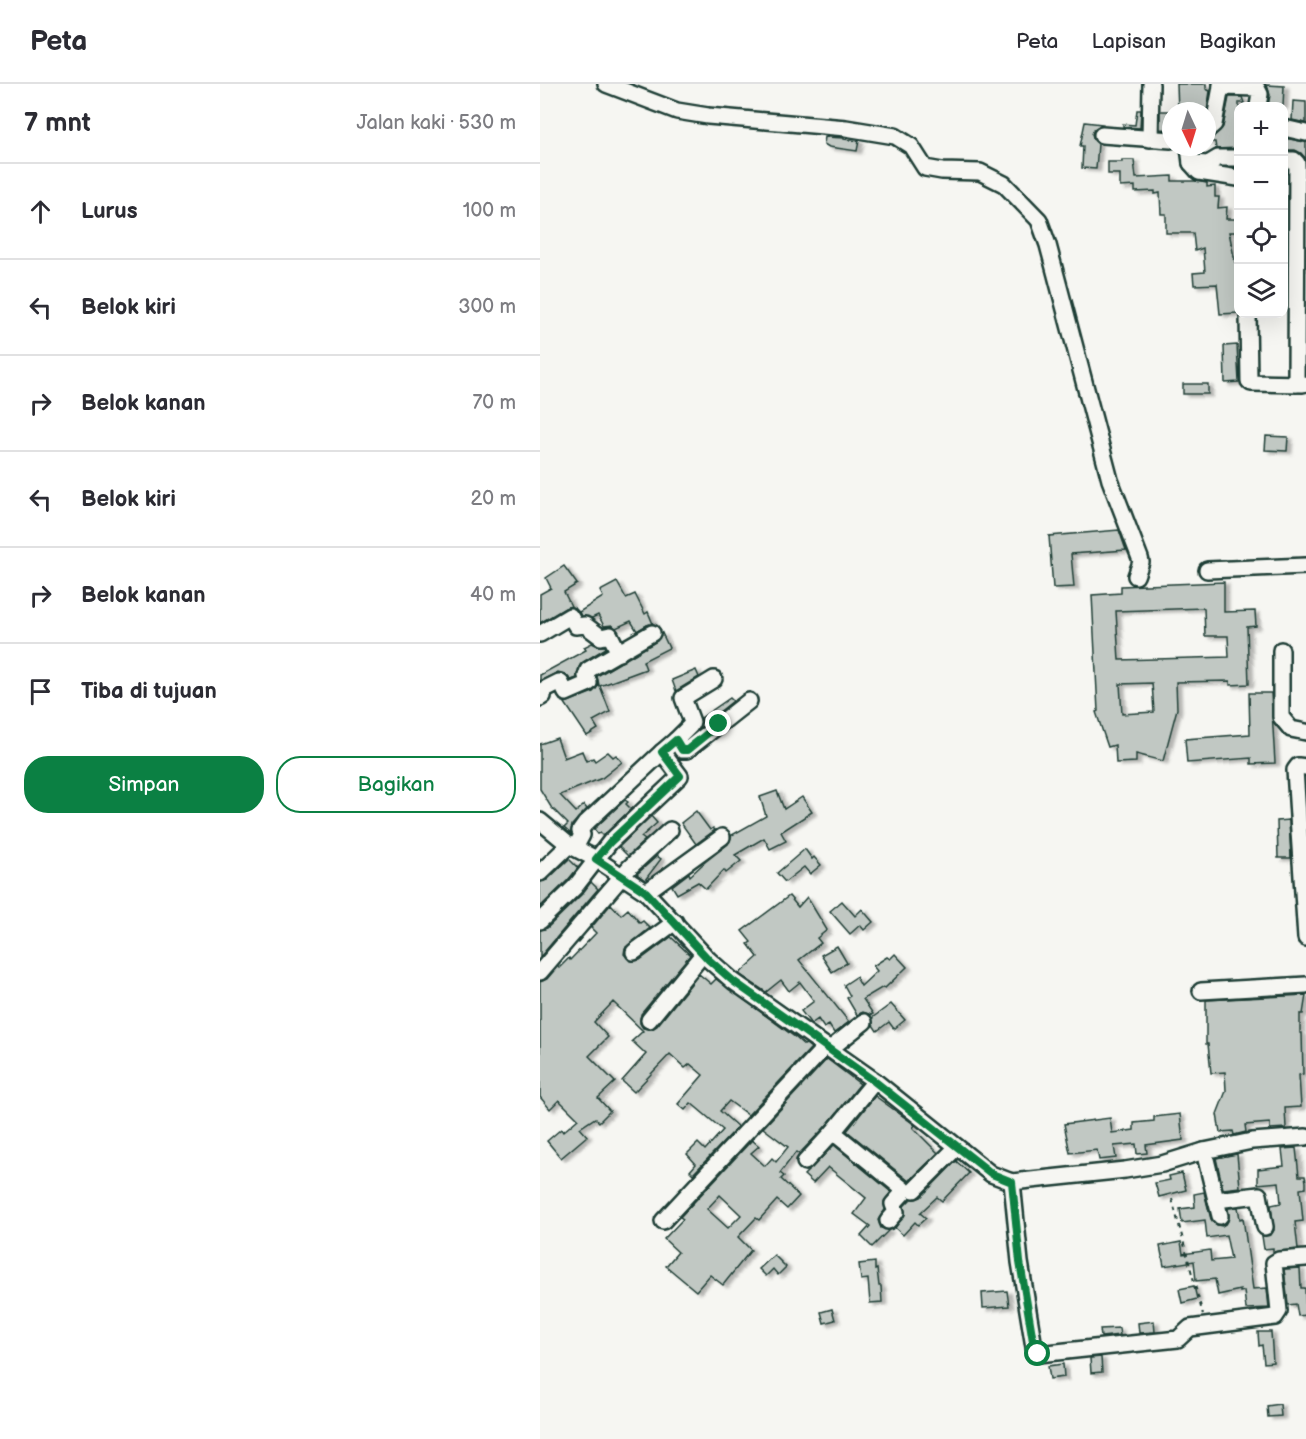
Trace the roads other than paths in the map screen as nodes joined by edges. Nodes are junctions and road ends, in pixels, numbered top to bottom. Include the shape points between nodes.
1 (606, 84) edge
2 (1151, 84) edge
3 (1221, 85) edge
4 (1259, 102) edge
5 (1216, 113) edge
6 (1288, 129) edge
7 (1306, 133) edge
8 (1102, 135) dead end
9 (1150, 139) junction
10 (1162, 140) edge
11 (1190, 156) edge
12 (1234, 158) edge
13 (1288, 160) edge
14 (1191, 163) junction
15 (1234, 177) edge
16 (1290, 244) edge
17 (1248, 318) edge
18 (1301, 384) edge
19 (1306, 566) edge
20 (1207, 570) dead end
21 (1136, 576) dead end
22 (652, 633) dead end
23 (540, 634) edge
24 (1281, 650) dead end
25 (619, 653) junction
26 (714, 679) dead end
27 (540, 698) edge
28 (749, 701) dead end
29 (1306, 732) edge
30 (676, 740) junction
31 (662, 752) junction
32 (1306, 767) edge
33 (540, 821) edge
34 (670, 830) dead end
35 (722, 837) dead end
36 (576, 843) junction
37 (602, 852) junction
38 (626, 872) junction
39 (540, 873) edge
40 (649, 890) junction
41 (540, 922) edge
42 (675, 922) junction
43 (540, 934) edge
44 (1306, 938) edge
45 (634, 952) dead end
46 (704, 954) junction
47 (540, 972) edge
48 (1306, 985) edge
49 (1201, 991) dead end
50 (649, 1020) dead end
51 (864, 1022) dead end
52 (833, 1045) junction
53 (874, 1081) junction
54 (833, 1132) junction
55 (1306, 1140) edge
56 (957, 1147) junction
57 (1204, 1151) junction
58 (805, 1162) dead end
59 (1012, 1182) junction
60 (914, 1190) dead end
61 (1216, 1200) junction
62 (1220, 1216) dead end
63 (663, 1221) dead end
64 (888, 1221) dead end
65 (1265, 1227) dead end
66 (1306, 1257) edge

1 - 21 street via 677,111 895,136 911,146 925,168 980,172 1004,184 1039,220 1048,244 1110,480 1140,558
2 - 9 street
3 - 4 street via 1257,88
3 - 5 street
6 - 7 street
8 - 9 street
9 - 10 street
11 - 14 street
12 - 14 street
13 - 16 street via 1297,163
14 - 15 street via 1199,172
16 - 18 street
17 - 18 street via 1249,381 1253,385
19 - 20 street
22 - 25 street
23 - 25 street via 570,616 576,626 585,625 601,637 610,635
24 - 29 street via 1281,717 1291,729
25 - 27 street via 588,669 589,683 566,693 559,682 543,690
26 - 30 street via 682,698 692,722
28 - 30 street via 687,750 682,750
30 - 31 street
31 - 36 street via 585,824
31 - 37 street via 680,776
32 - 44 street via 1298,766 1295,770
33 - 36 street
34 - 38 street
35 - 40 street
36 - 37 street
36 - 39 street
37 - 38 street
37 - 41 street
38 - 40 street
38 - 47 street
40 - 42 street
41 - 43 street
42 - 45 street
42 - 46 street
46 - 50 street
46 - 52 street via 733,981
48 - 49 street
51 - 52 street
52 - 53 street
52 - 63 street
53 - 54 street
53 - 56 street
54 - 58 street
54 - 64 street via 903,1189 893,1204 896,1212
55 - 57 street via 1252,1141
56 - 59 street via 992,1174
56 - 60 street
57 - 59 street via 1153,1166
57 - 61 street
59 - 66 street via 1020,1262 1038,1354 1178,1339 1187,1329 1272,1318 1279,1311 1274,1263
61 - 62 street
61 - 65 street via 1259,1194

